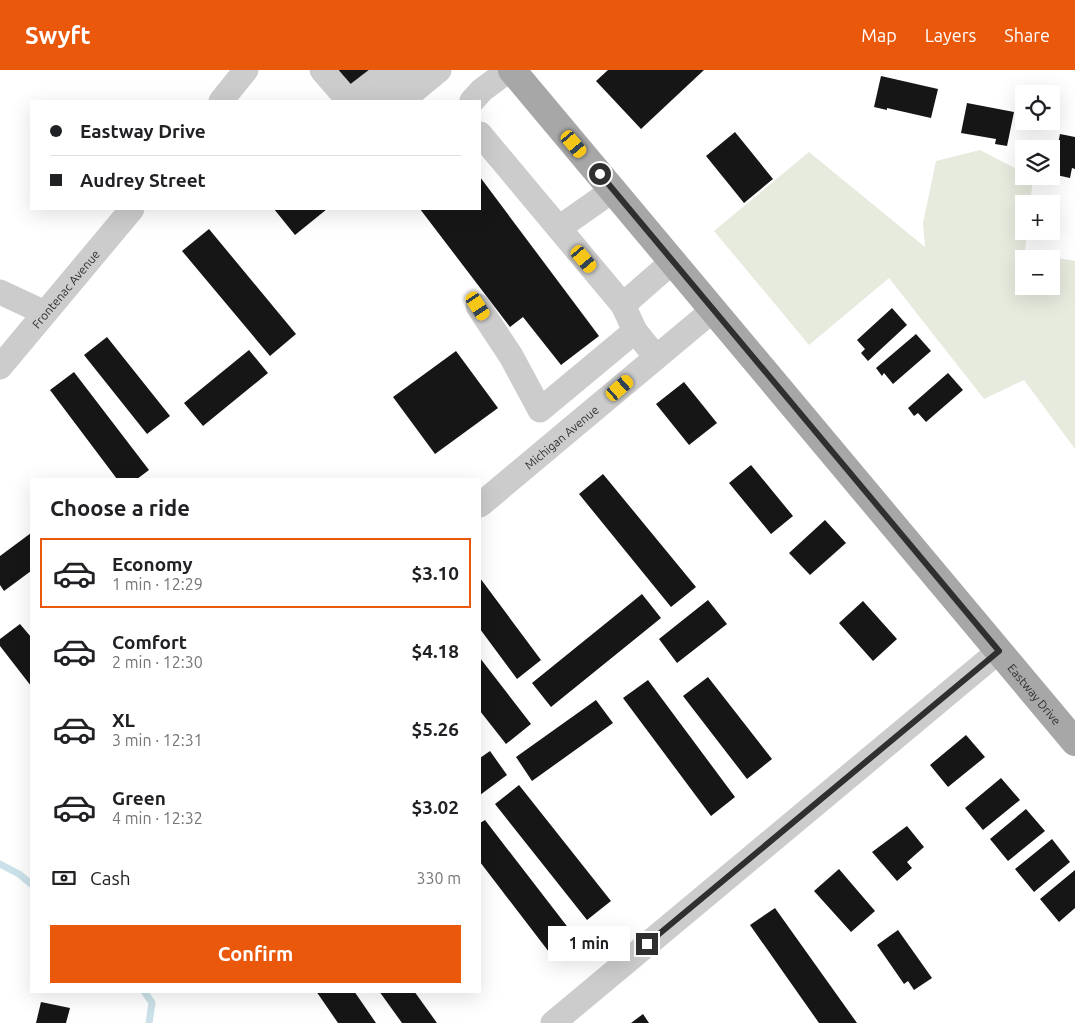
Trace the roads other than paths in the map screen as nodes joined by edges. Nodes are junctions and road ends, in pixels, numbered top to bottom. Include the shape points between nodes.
1 (246, 70) edge
2 (389, 70) edge
3 (416, 70) edge
4 (439, 70) edge
5 (445, 70) edge
6 (510, 70) edge
7 (329, 72) edge
8 (222, 100) edge
9 (348, 100) edge
10 (350, 100) edge
11 (375, 100) edge
12 (402, 100) edge
13 (424, 100) edge
14 (473, 100) edge
15 (481, 135) edge
16 (613, 190) junction
17 (131, 210) edge
18 (559, 228) junction
19 (673, 261) junction
20 (0, 292) edge
21 (623, 305) junction
22 (478, 306) dead end
23 (714, 310) junction
24 (45, 313) junction
25 (635, 331) junction
26 (656, 357) junction
27 (0, 367) edge
28 (540, 410) junction
29 (554, 444) junction
30 (481, 504) edge
31 (999, 651) junction
32 (1075, 742) edge
33 (553, 1023) edge

1 - 8 street
2 - 10 street
3 - 11 street
4 - 12 street
5 - 13 street via 445,85
6 - 14 street
6 - 16 main road, Eastway Drive
7 - 9 street
15 - 18 street
16 - 18 street
16 - 19 main road, Eastway Drive
17 - 24 street, Frontenac Avenue
18 - 21 street
19 - 21 street
19 - 23 main road, Eastway Drive
20 - 24 street
21 - 25 street
22 - 28 street
23 - 26 street, Michigan Avenue
23 - 31 main road, Eastway Drive
24 - 27 street, Frontenac Avenue
25 - 26 street
25 - 28 street
26 - 29 street, Michigan Avenue
28 - 29 street
29 - 30 street, Michigan Avenue
31 - 32 main road, Eastway Drive
31 - 33 street

